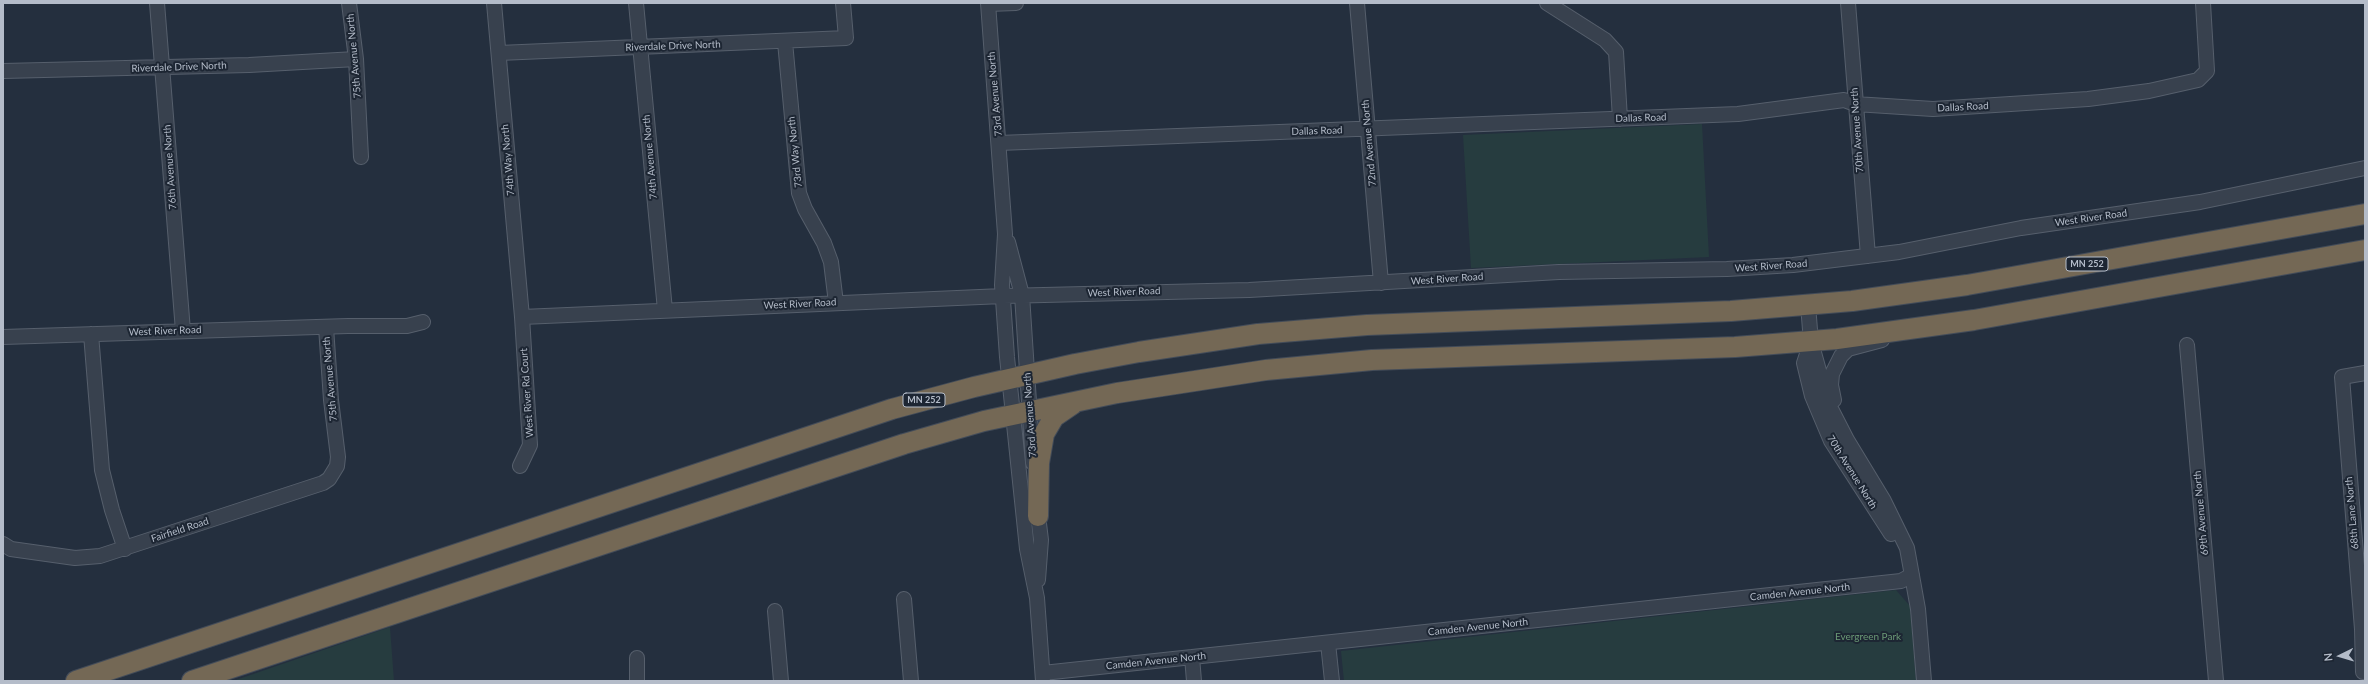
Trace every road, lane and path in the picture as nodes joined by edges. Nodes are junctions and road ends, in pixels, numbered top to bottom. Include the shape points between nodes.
1 (158, 3) edge
2 (349, 3) edge
3 (494, 3) edge
4 (636, 3) edge
5 (843, 3) edge
6 (1016, 3) edge
7 (1357, 3) edge
8 (1547, 3) edge
9 (1848, 3) edge
10 (2203, 3) edge
11 (988, 4) edge
12 (785, 42) junction
13 (640, 47) junction
14 (499, 54) junction
15 (356, 59) junction
16 (163, 67) junction
17 (3, 71) edge
18 (1856, 104) junction
19 (1620, 120) junction
20 (1368, 128) junction
21 (999, 143) junction
22 (361, 157) dead end
23 (2365, 168) edge
24 (2365, 214) edge
25 (1005, 234) junction
26 (2365, 250) edge
27 (1868, 256) junction
28 (1381, 283) junction
29 (1022, 295) junction
30 (1003, 296) junction
31 (836, 303) junction
32 (1808, 306) junction
33 (665, 310) junction
34 (522, 317) junction
35 (423, 322) dead end
36 (326, 327) junction
37 (1919, 329) junction
38 (183, 331) junction
39 (90, 334) junction
40 (3, 337) edge
41 (1811, 342) junction
42 (2187, 345) dead end
43 (2365, 374) edge
44 (1018, 376) junction
45 (1078, 400) junction
46 (1021, 413) junction
47 (1847, 440) junction
48 (338, 457) joint
49 (520, 466) dead end
50 (1038, 516) junction
51 (2359, 522) edge
52 (3, 544) edge
53 (125, 549) junction
54 (1912, 575) junction
55 (1036, 598) junction
56 (904, 599) dead end
57 (775, 611) dead end
58 (1328, 643) junction
59 (1192, 657) junction
60 (637, 658) dead end
61 (2364, 672) edge
62 (1043, 677) edge
63 (76, 681) edge
64 (192, 681) edge
65 (637, 681) edge
66 (781, 681) edge
67 (911, 681) edge
68 (1194, 681) edge
69 (1332, 681) edge
70 (1924, 681) edge
71 (2216, 681) edge

1 - 16 street, 76th Avenue North
2 - 15 street, 75th Avenue North
3 - 14 street, 74th Way North
4 - 13 street, 74th Avenue North
5 - 12 street, Riverdale Drive North via 846,38
6 - 11 street
7 - 20 street, 72nd Avenue North
8 - 19 street via 1605,40 1616,52
9 - 18 street, 70th Avenue North
10 - 18 street, Dallas Road via 2207,71 2198,80 2150,91 2088,99 1933,109
11 - 21 street, 73rd Avenue North
12 - 13 street, Riverdale Drive North
12 - 31 street, 73rd Way North via 799,193 831,262
13 - 14 street, Riverdale Drive North
13 - 33 street, 74th Avenue North
14 - 34 street, 74th Way North
15 - 16 street, Riverdale Drive North
15 - 22 street, 75th Avenue North
16 - 17 street, Riverdale Drive North
16 - 38 street, 76th Avenue North
18 - 19 street, Dallas Road via 1844,100 1738,114
18 - 27 street, 70th Avenue North
19 - 20 street, Dallas Road
20 - 21 street, Dallas Road
20 - 28 street, 72nd Avenue North
21 - 25 street, 73rd Avenue North
23 - 27 street, West River Road via 2220,198 2021,228
24 - 32 highway, MN 252 via 1967,285
25 - 29 street, 73rd Avenue North
25 - 30 street, 73rd Avenue North via 1002,262
26 - 37 highway
27 - 28 street, West River Road via 1753,268 1572,272
28 - 29 street, West River Road via 1249,290
29 - 30 street, West River Road
29 - 44 street, 73rd Avenue North
30 - 31 street, West River Road
30 - 44 street, 73rd Avenue North
31 - 33 street, West River Road
32 - 41 street, 70th Avenue North
32 - 44 highway, MN 252 via 1417,322 1265,334 1139,352
33 - 34 street, West River Road
34 - 49 street, West River Rd Court via 530,445
35 - 36 street, 75th Avenue North via 407,326
36 - 38 street, West River Road
36 - 48 street, 75th Avenue North
37 - 41 highway
37 - 47 street via 1848,349 1841,356 1834,369 1831,385
38 - 39 street, West River Road
39 - 40 street, West River Road
39 - 53 street via 102,470 106,492
41 - 45 highway via 1372,360 1239,373
41 - 47 street, 70th Avenue North via 1828,403
41 - 54 street, 70th Avenue North via 1804,363 1812,396 1831,441 1888,528
42 - 71 street, 69th Avenue North
43 - 51 street, 68th Lane North via 2342,378
44 - 46 street, 73rd Avenue North
44 - 63 highway, MN 252 via 892,409
45 - 46 highway
45 - 50 highway via 1054,417 1044,434 1039,463
46 - 50 street, 73rd Avenue North
46 - 55 street, 73rd Avenue North via 1027,549
46 - 64 highway via 904,444
47 - 54 street, 70th Avenue North via 1884,501 1900,534
48 - 53 street, Fairfield Road via 334,473 323,483
50 - 55 street, 73rd Avenue North via 1041,540
51 - 61 street, 68th Lane North
52 - 53 street, Fairfield Road via 11,549 75,558 100,556
54 - 58 street, Camden Avenue North via 1901,581
54 - 70 street, 70th Avenue North via 1918,609
55 - 62 street, 73rd Avenue North
56 - 67 street
57 - 66 street
58 - 59 street, Camden Avenue North
58 - 69 street
59 - 62 street, Camden Avenue North
59 - 68 street
60 - 65 street

